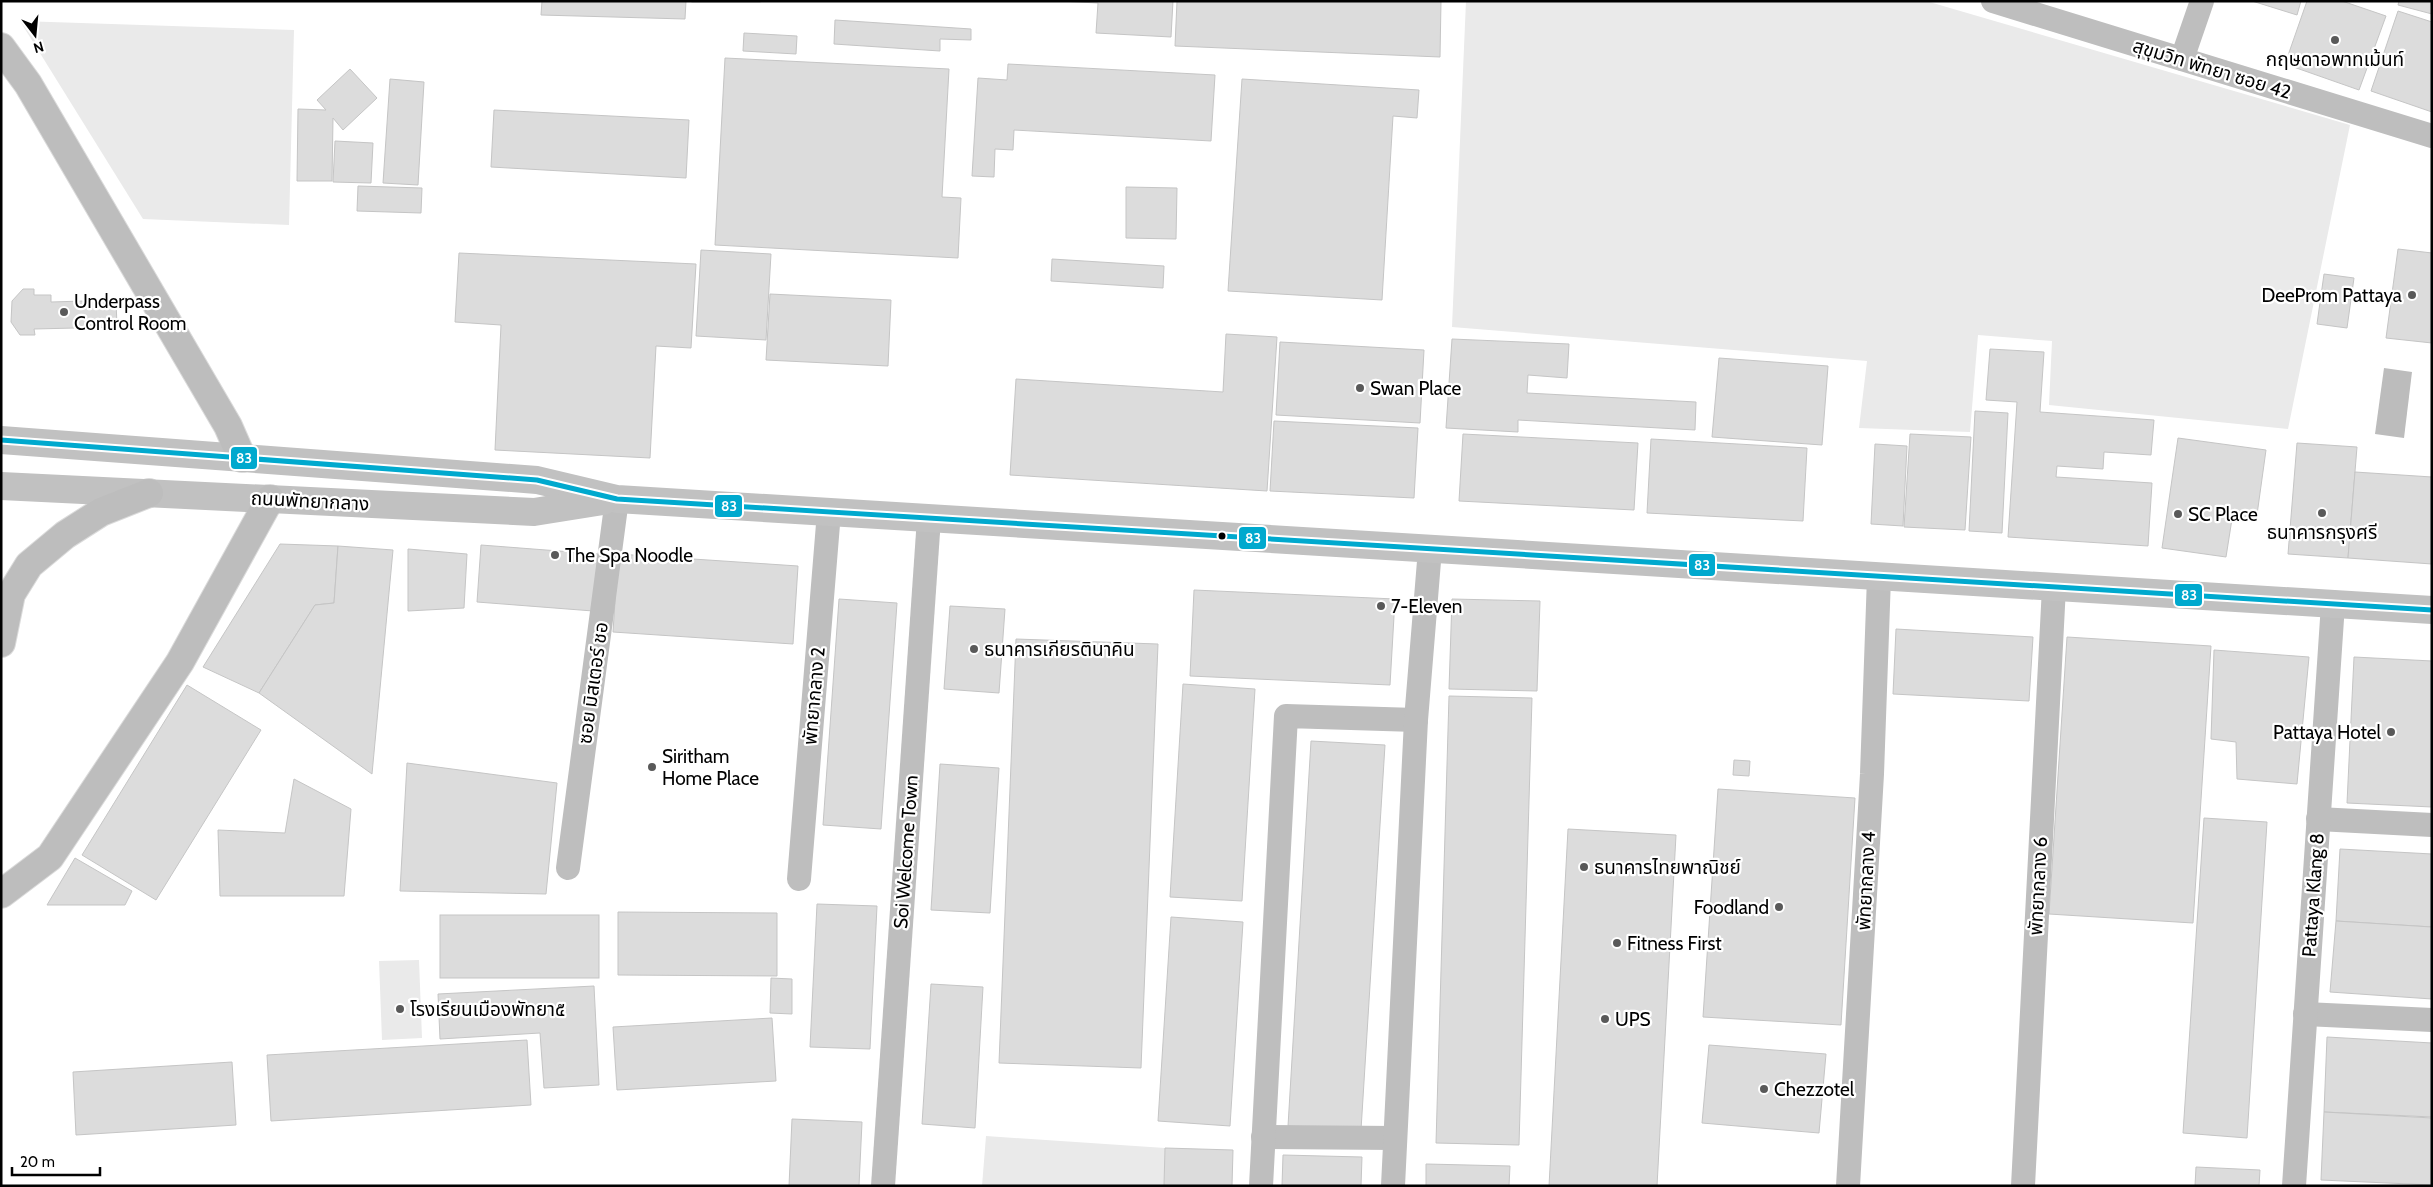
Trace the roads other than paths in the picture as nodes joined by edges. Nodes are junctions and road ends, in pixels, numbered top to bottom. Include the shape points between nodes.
1 (1993, 1) edge
2 (2202, 1) edge
3 (1, 46) edge
4 (2182, 59) junction
5 (2432, 136) edge
6 (1, 440) edge
7 (242, 458) junction
8 (1, 486) edge
9 (149, 493) junction
10 (270, 499) junction
11 (617, 499) junction
12 (829, 512) junction
13 (929, 518) junction
14 (1430, 549) junction
15 (1880, 577) junction
16 (2054, 587) junction
17 (2333, 604) junction
18 (2432, 610) edge
19 (1, 643) edge
20 (1416, 720) junction
21 (2318, 819) junction
22 (2432, 825) edge
23 (568, 868) dead end
24 (799, 879) dead end
25 (1, 894) edge
26 (2305, 1014) junction
27 (2432, 1020) edge
28 (1263, 1137) junction
29 (1395, 1138) junction
30 (883, 1186) edge
31 (1261, 1186) edge
32 (1393, 1186) edge
33 (1848, 1186) edge
34 (2023, 1186) edge
35 (2294, 1186) edge

1 - 4 street, สุขุมวิท พัทยา ซอย 42
2 - 4 street
3 - 7 highway via 28,84 228,426
4 - 5 street, สุขุมวิท พัทยา ซอย 42
6 - 7 main road, ถนนพัทยากลาง
7 - 11 main road, ถนนพัทยากลาง via 536,480
8 - 9 main road, ถนนพัทยากลาง
9 - 10 main road, ถนนพัทยากลาง
9 - 19 highway via 101,512 65,535 29,566 11,594
10 - 11 main road, ถนนพัทยากลาง via 534,512
10 - 25 highway via 180,662 50,857
11 - 12 main road, ถนนพัทยากลาง
11 - 23 street, ซอย มิสเตอร์ ชอ
12 - 13 main road, ถนนพัทยากลาง
12 - 24 street, พัทยากลาง 2
13 - 14 main road, ถนนพัทยากลาง
13 - 30 street, Soi Welcome Town
14 - 15 main road, ถนนพัทยากลาง
14 - 20 street
15 - 16 main road, ถนนพัทยากลาง
15 - 33 street, พัทยากลาง 4
16 - 17 main road, ถนนพัทยากลาง
16 - 34 street, พัทยากลาง 6
17 - 18 main road, ถนนพัทยากลาง
17 - 21 street, Pattaya Klang 8
20 - 28 street via 1286,716
20 - 29 street
21 - 22 street
21 - 26 street, Pattaya Klang 8
26 - 27 street
26 - 35 street, Pattaya Klang 8
28 - 29 street
28 - 31 street
29 - 32 street

